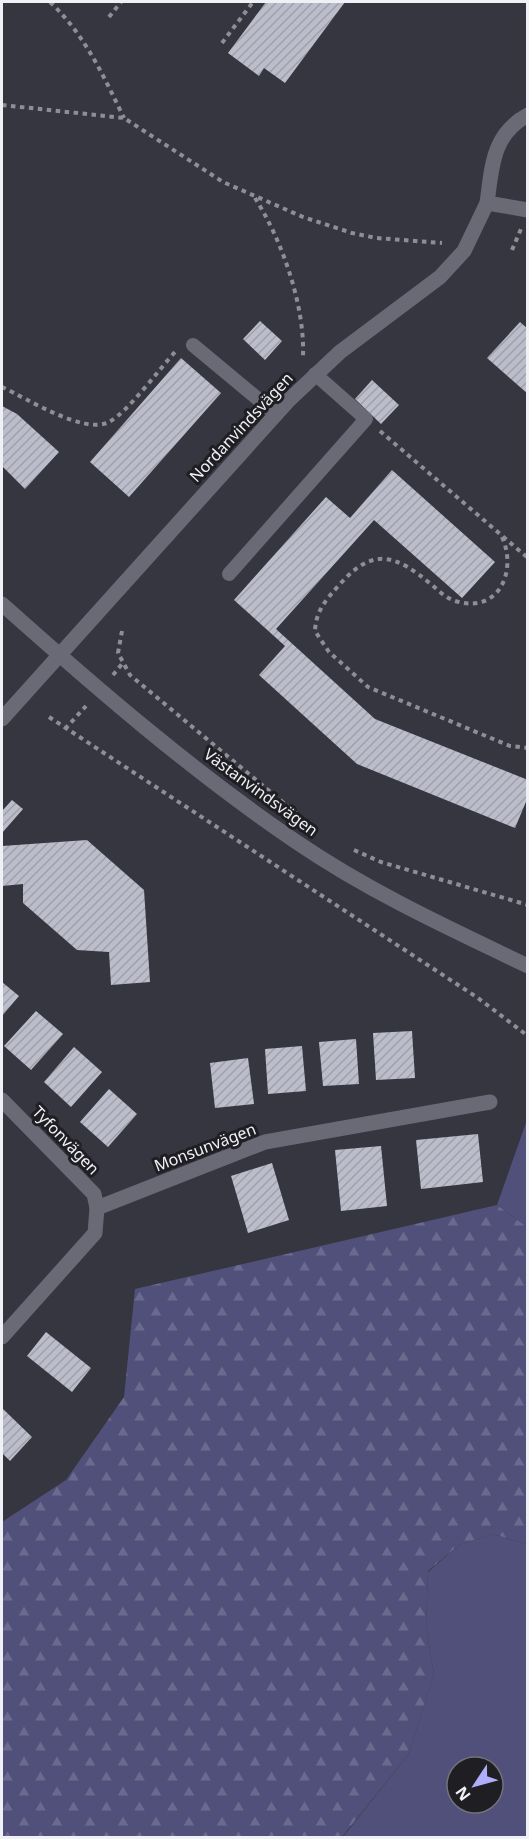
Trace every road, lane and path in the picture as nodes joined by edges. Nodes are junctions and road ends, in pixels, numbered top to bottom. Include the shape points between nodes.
1 (50, 2) edge
2 (121, 2) edge
3 (253, 2) edge
4 (109, 17) dead end
5 (222, 43) dead end
6 (2, 105) edge
7 (528, 115) edge
8 (124, 118) junction
9 (254, 197) junction
10 (487, 203) junction
11 (528, 210) edge
12 (448, 243) dead end
13 (193, 345) dead end
14 (177, 350) dead end
15 (303, 356) dead end
16 (315, 374) junction
17 (2, 387) edge
18 (276, 414) junction
19 (366, 419) junction
20 (502, 537) junction
21 (528, 558) edge
22 (229, 574) dead end
23 (2, 604) edge
24 (122, 631) dead end
25 (59, 654) junction
26 (49, 717) dead end
27 (2, 719) edge
28 (528, 748) edge
29 (302, 818) dead end
30 (352, 849) dead end
31 (528, 905) edge
32 (528, 966) edge
33 (528, 1035) edge
34 (2, 1100) edge
35 (490, 1102) dead end
36 (97, 1208) junction
37 (2, 1337) edge

1 - 8 path via 90,48
2 - 4 path
3 - 5 path
6 - 8 path
7 - 10 street, Nordanvindsvägen via 507,130 497,144
8 - 9 path via 198,168
9 - 12 path via 352,233
9 - 15 path via 278,242 301,315
10 - 11 street
10 - 16 street, Nordanvindsvägen via 464,251 440,277
13 - 18 lane
14 - 17 path via 116,418 98,426 77,422
16 - 18 street, Nordanvindsvägen
16 - 19 lane
18 - 25 street, Nordanvindsvägen
19 - 20 path
19 - 22 lane
20 - 21 path
20 - 28 path via 509,552 505,581 484,601 459,602 410,567 379,558 354,569 319,608 315,631 329,652 368,687 510,746
23 - 25 street, Västanvindsvägen
24 - 29 path via 118,653 130,675
25 - 27 street, Nordanvindsvägen
25 - 32 street, Västanvindsvägen via 183,758 296,842 387,898
26 - 33 path via 478,998
30 - 31 path via 381,862
34 - 36 street, Tyfonvägen via 94,1194
35 - 36 street, Monsunvägen via 266,1142
36 - 37 street via 95,1233

